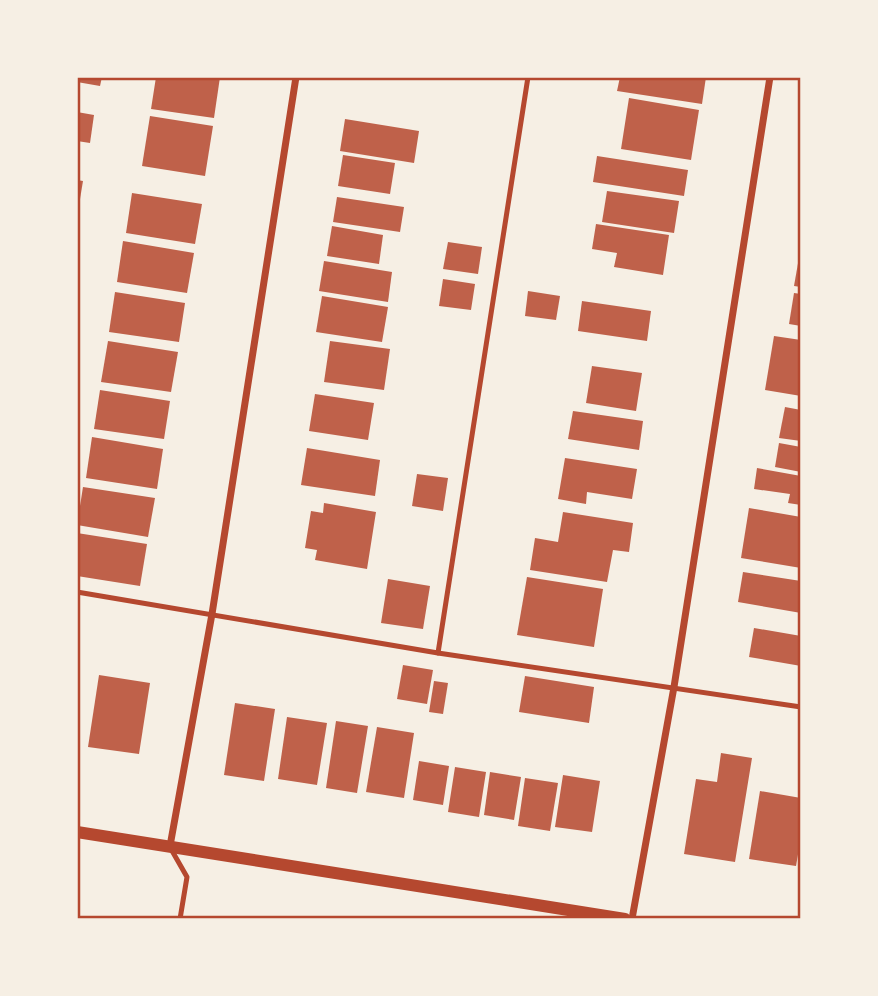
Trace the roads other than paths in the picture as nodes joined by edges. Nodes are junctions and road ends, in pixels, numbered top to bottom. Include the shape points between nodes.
1 (296, 77) edge
2 (528, 77) edge
3 (770, 77) edge
4 (77, 592) edge
5 (212, 614) junction
6 (438, 653) junction
7 (674, 687) junction
8 (801, 707) edge
9 (77, 832) edge
10 (170, 846) junction
11 (180, 919) edge
12 (625, 919) edge
13 (632, 919) edge

1 - 5 street
2 - 6 lane
3 - 7 street
4 - 5 lane
5 - 6 lane
5 - 10 street
6 - 7 lane
7 - 8 lane
7 - 13 street
9 - 10 street
10 - 11 lane via 187,877
10 - 12 street

